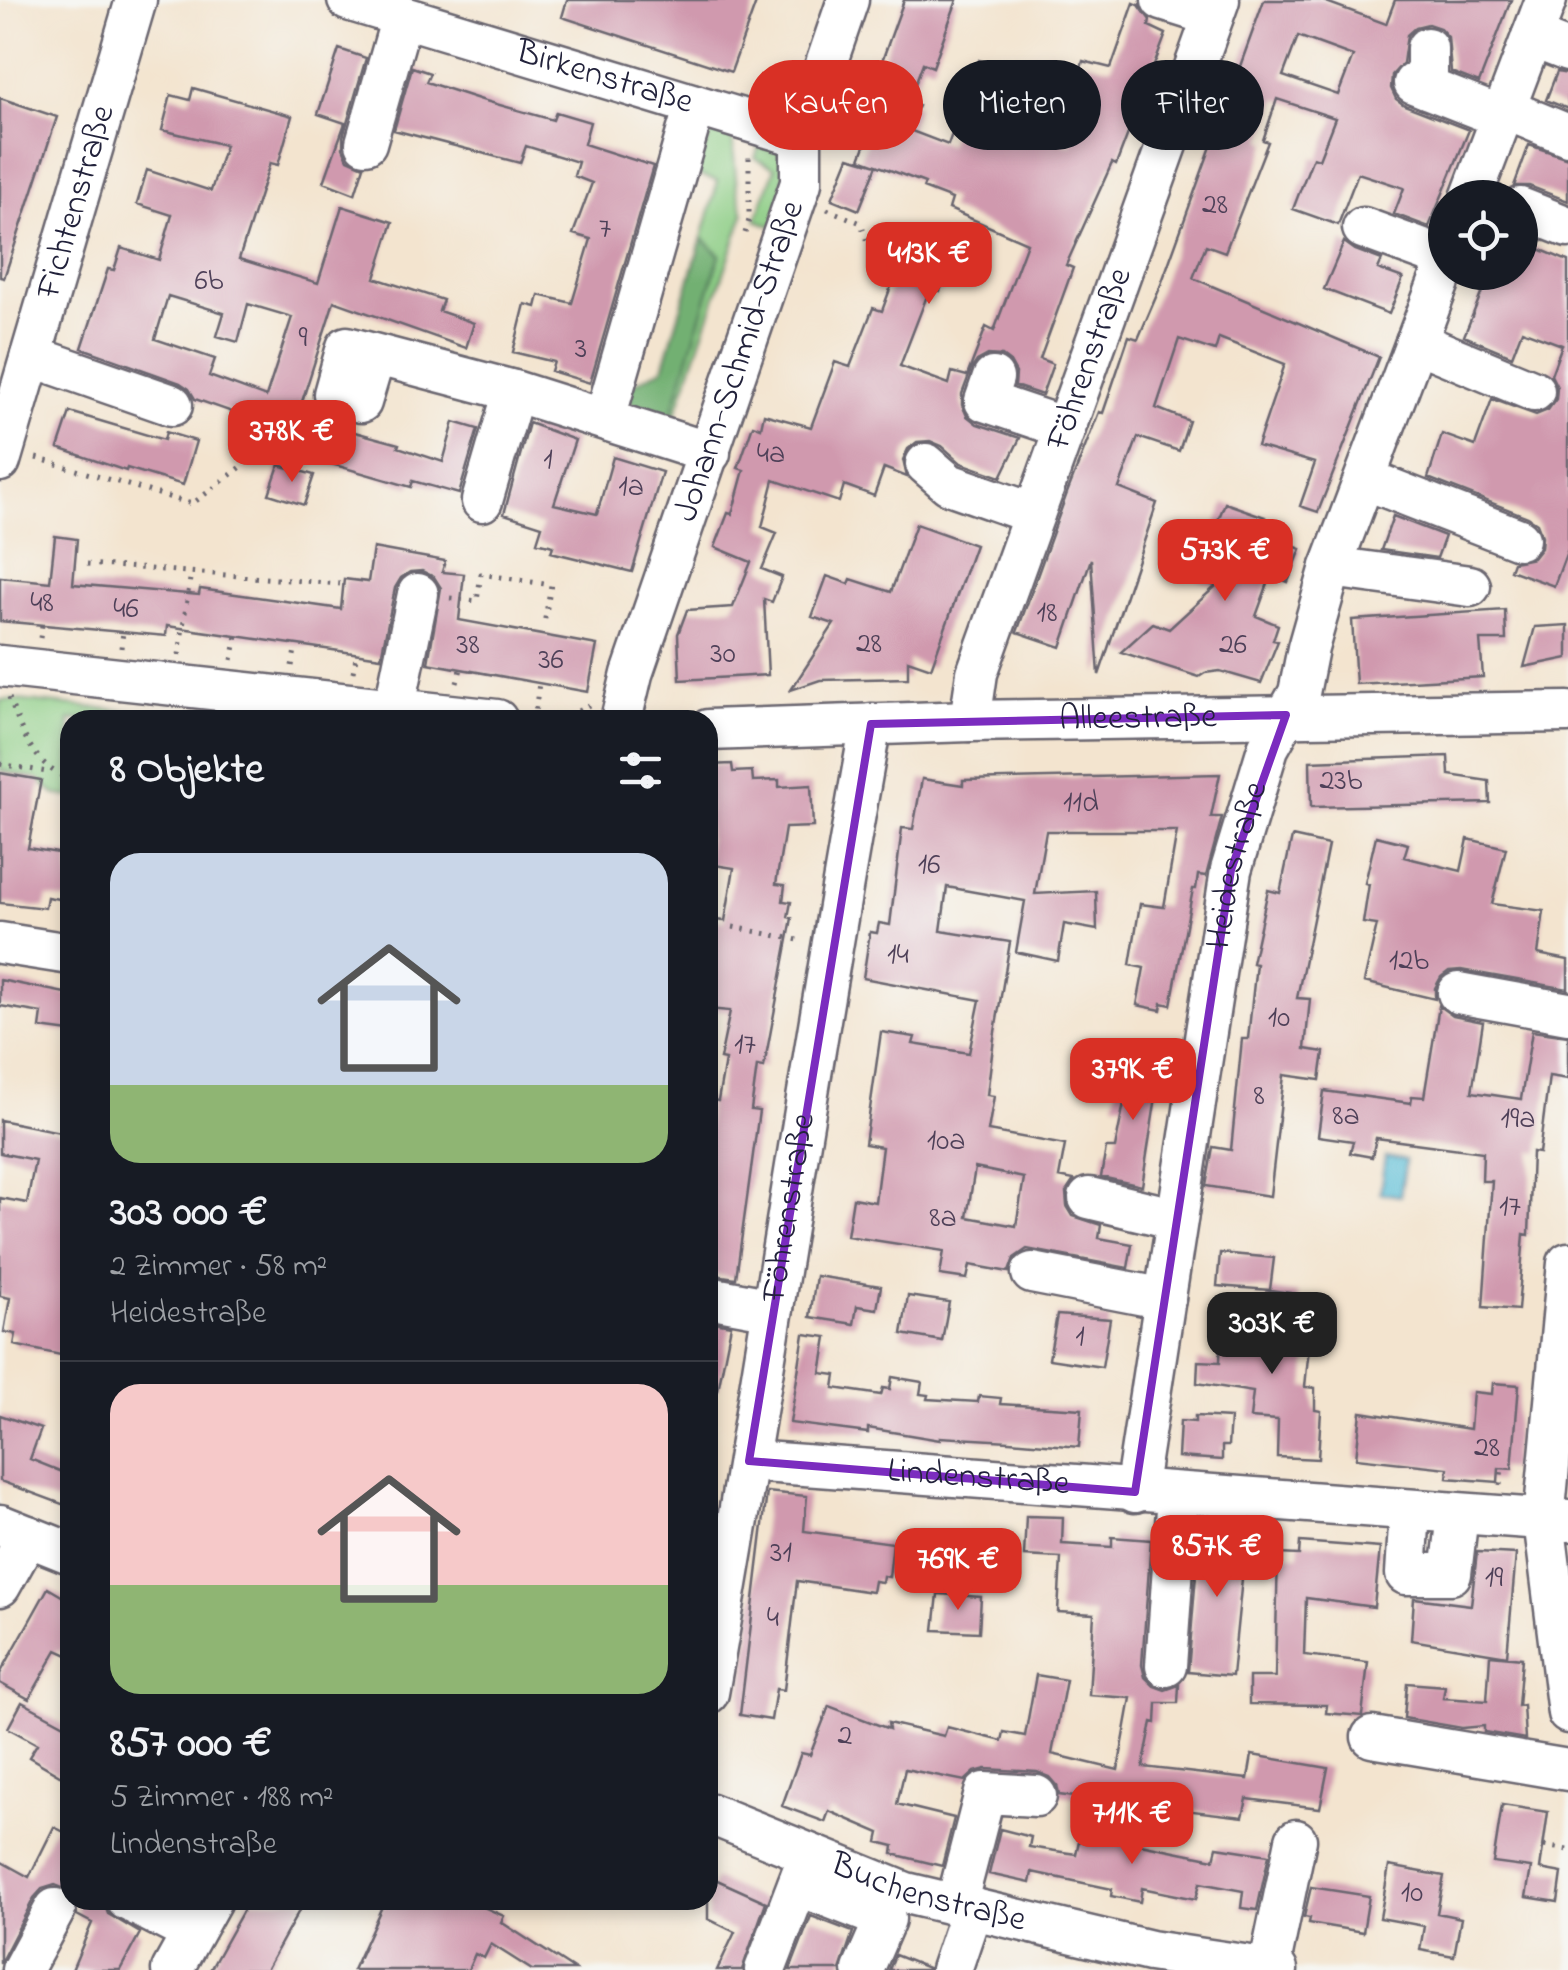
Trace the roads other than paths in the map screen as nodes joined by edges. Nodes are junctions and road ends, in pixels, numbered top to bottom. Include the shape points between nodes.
1 (136, 0) edge
2 (848, 0) edge
3 (1162, 0) edge
4 (341, 6) edge
5 (1216, 8) edge
6 (402, 16) junction
7 (1548, 29) edge
8 (827, 60) edge
9 (1423, 73) dead end
10 (696, 105) junction
11 (1503, 113) junction
12 (748, 121) edge
13 (1568, 135) edge
14 (366, 143) dead end
15 (801, 150) edge
16 (1483, 180) edge
17 (1538, 215) edge
18 (1568, 227) edge
19 (1363, 228) dead end
20 (1428, 252) edge
21 (1436, 290) edge
22 (1416, 342) junction
23 (19, 368) edge
24 (993, 378) dead end
25 (514, 391) junction
26 (1534, 391) dead end
27 (334, 394) road end
28 (172, 406) dead end
29 (605, 418) junction
30 (1065, 428) junction
31 (710, 452) junction
32 (2, 454) edge
33 (926, 464) dead end
34 (1365, 479) junction
35 (482, 501) dead end
36 (1034, 514) junction
37 (1519, 538) dead end
38 (1331, 567) junction
39 (1470, 586) dead end
40 (434, 596) road end
41 (4, 667) edge
42 (394, 710) joint
43 (623, 710) edge
44 (1568, 712) edge
45 (1286, 716) junction
46 (970, 721) junction
47 (871, 724) junction
48 (718, 730) edge
49 (0, 943) edge
50 (60, 952) edge
51 (1458, 994) dead end
52 (1568, 1013) edge
53 (1088, 1198) dead end
54 (1177, 1220) junction
55 (1568, 1263) edge
56 (1032, 1273) dead end
57 (1165, 1298) junction
58 (718, 1299) edge
59 (773, 1310) junction
60 (1561, 1407) edge
61 (749, 1462) junction
62 (1135, 1492) junction
63 (1178, 1495) junction
64 (1410, 1510) junction
65 (1458, 1514) junction
66 (1556, 1520) edge
67 (722, 1527) edge
68 (14, 1530) edge
69 (60, 1549) edge
70 (718, 1574) edge
71 (1, 1582) edge
72 (1166, 1666) dead end
73 (1568, 1713) edge
74 (1372, 1737) dead end
75 (1568, 1770) edge
76 (1036, 1796) dead end
77 (718, 1819) edge
78 (1296, 1840) dead end
79 (804, 1870) junction
80 (890, 1904) junction
81 (55, 1909) dead end
82 (973, 1909) junction
83 (139, 1910) edge
84 (186, 1948) edge
85 (1150, 1961) edge
86 (1273, 1969) edge
87 (22, 1970) edge
88 (765, 1970) edge
89 (863, 1970) edge
90 (951, 1970) edge
91 (970, 1970) edge

1 - 23 street, Fichtenstraße
2 - 8 street, Johann-Schmid-Straße
3 - 5 street
4 - 6 street, Birkenstraße
5 - 30 street, Föhrenstraße
6 - 10 street, Birkenstraße
6 - 14 street
7 - 11 street
9 - 11 street
10 - 12 street, Birkenstraße
10 - 29 street
11 - 13 street
11 - 16 street
15 - 31 street, Johann-Schmid-Straße via 796,197
17 - 18 street
19 - 20 street
21 - 22 street, Heidestraße
22 - 26 street
22 - 34 street, Heidestraße
23 - 28 street
23 - 32 street, Fichtenstraße
24 - 30 street via 984,401
25 - 27 street via 347,348
25 - 29 street
25 - 35 street
29 - 31 street
30 - 36 street, Föhrenstraße
31 - 43 street, Johann-Schmid-Straße
33 - 36 street via 950,484
34 - 37 street
34 - 38 street, Heidestraße
36 - 46 street, Föhrenstraße via 977,672
38 - 39 street
38 - 45 street, Heidestraße via 1299,692
40 - 42 street
41 - 42 street
44 - 45 street, Alleestraße
45 - 46 street, Alleestraße
45 - 54 street, Heidestraße via 1268,748 1231,870
46 - 47 street, Alleestraße
47 - 48 street, Alleestraße
47 - 59 street, Föhrenstraße
49 - 50 street
51 - 52 street
53 - 54 street
54 - 57 street, Heidestraße
55 - 60 street
56 - 57 street
57 - 62 street, Heidestraße
58 - 59 street
59 - 61 street, Föhrenstraße
60 - 66 street
61 - 62 street, Lindenstraße
61 - 67 street, Föhrenstraße
62 - 63 street, Lindenstraße
63 - 64 street, Lindenstraße
63 - 72 street
64 - 65 street, Lindenstraße
64 - 65 street via 1406,1574 1451,1574
65 - 66 street, Lindenstraße
66 - 73 street
67 - 70 street, Föhrenstraße
68 - 69 street
68 - 71 street
74 - 75 street
76 - 82 street via 985,1793
77 - 79 street, Buchenstraße
78 - 86 street
79 - 80 street, Buchenstraße
79 - 88 street
80 - 82 street, Buchenstraße
80 - 89 street
81 - 87 street
82 - 85 street, Buchenstraße
82 - 90 street
82 - 91 street
83 - 84 street
85 - 86 street, Buchenstraße

